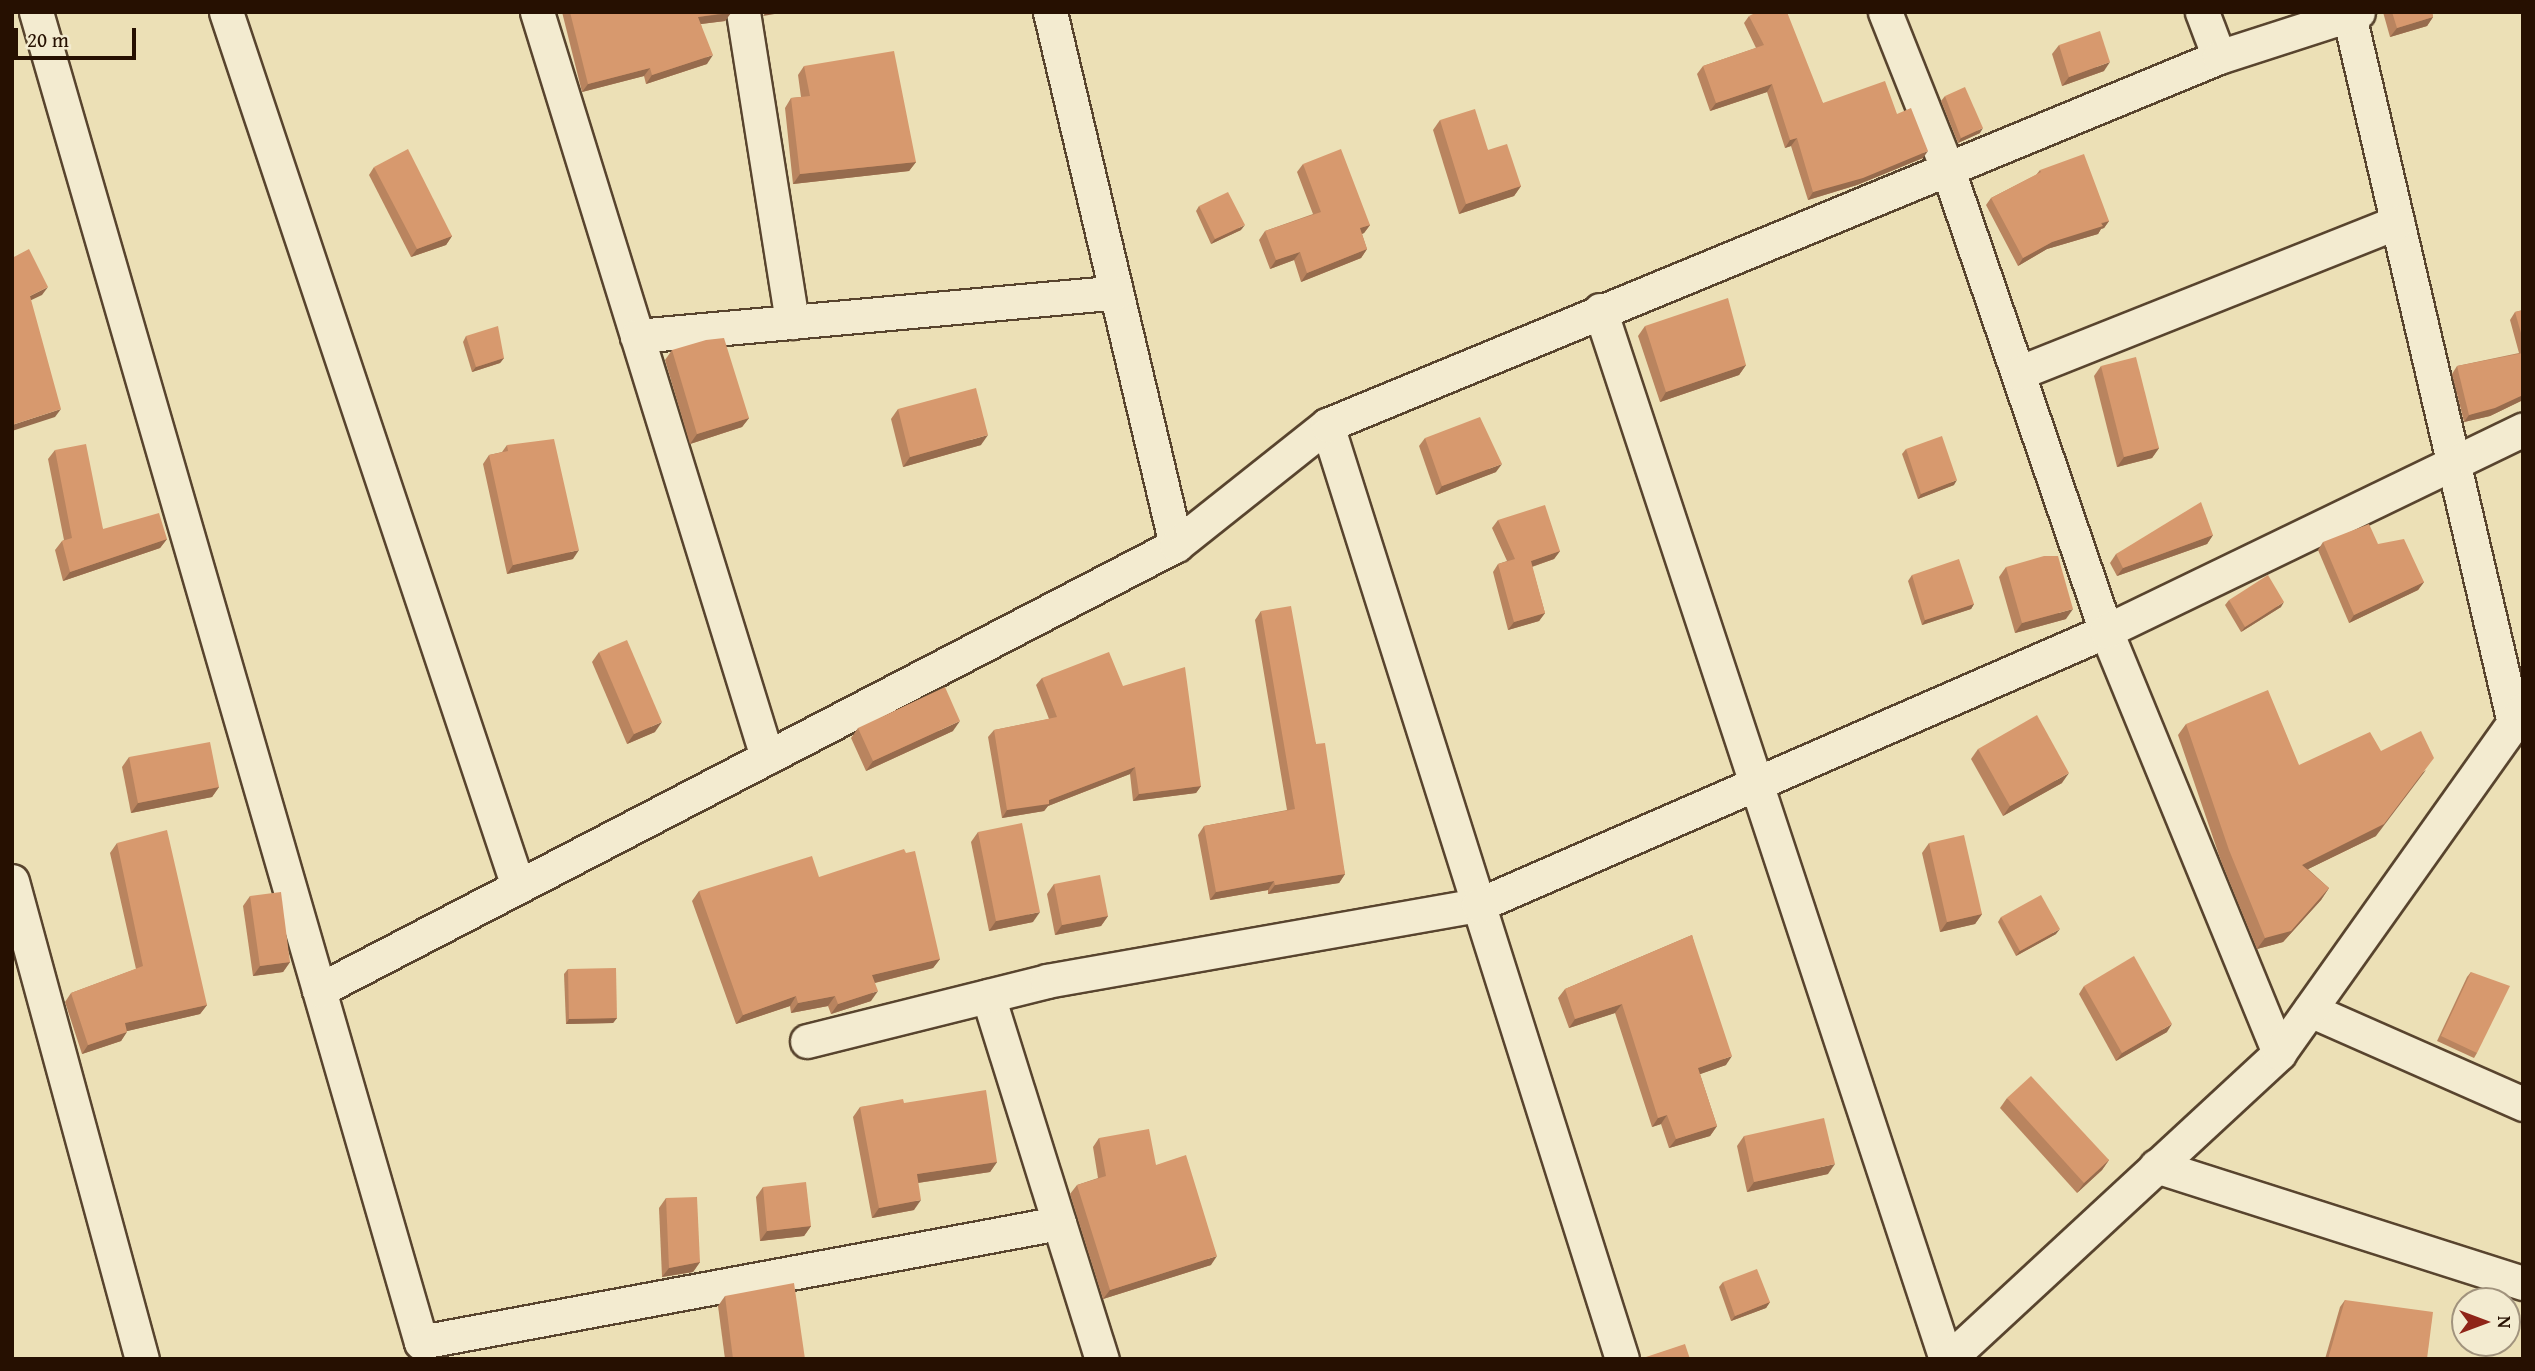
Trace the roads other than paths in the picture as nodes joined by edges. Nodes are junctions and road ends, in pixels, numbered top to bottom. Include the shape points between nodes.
1 (36, 12) edge
2 (226, 12) edge
3 (537, 12) edge
4 (743, 12) edge
5 (1050, 12) edge
6 (1885, 12) edge
7 (2202, 12) edge
8 (2353, 14) edge
9 (2219, 57) junction
10 (1948, 170) junction
11 (2397, 222) junction
12 (1116, 292) junction
13 (1600, 310) junction
14 (792, 321) junction
15 (637, 335) junction
16 (2018, 373) junction
17 (1326, 425) junction
18 (2523, 429) edge
19 (2453, 461) junction
20 (1176, 545) junction
21 (2106, 631) junction
22 (2514, 734) edge
23 (766, 757) junction
24 (1756, 784) junction
25 (12, 881) edge
26 (518, 887) junction
27 (1478, 905) junction
28 (319, 990) junction
29 (988, 996) junction
30 (2310, 1010) junction
31 (807, 1041) dead end
32 (2278, 1053) junction
33 (2523, 1104) edge
34 (2157, 1166) junction
35 (1059, 1223) junction
36 (2523, 1283) edge
37 (142, 1359) edge
38 (1102, 1359) edge
39 (1622, 1359) edge
40 (1947, 1359) edge

1 - 28 street
2 - 26 street
3 - 15 street
4 - 14 street
5 - 12 street
6 - 10 street
7 - 9 street
8 - 9 street
8 - 11 street
9 - 10 street
10 - 13 street
10 - 16 street
11 - 16 street
11 - 19 street
12 - 14 street
12 - 20 street
13 - 17 street
13 - 24 street
14 - 15 street
15 - 23 street
16 - 21 street
17 - 20 street
17 - 27 street
18 - 19 street
19 - 21 street
19 - 22 street
20 - 23 street
21 - 24 street
21 - 32 street
22 - 30 street
23 - 26 street
24 - 27 street
24 - 40 street
25 - 37 street
26 - 28 street
27 - 29 street via 1047,981
27 - 39 street
28 - 35 street via 421,1342
29 - 31 street
29 - 35 street
30 - 32 street
30 - 33 street
32 - 34 street
34 - 36 street
34 - 40 street
35 - 38 street

